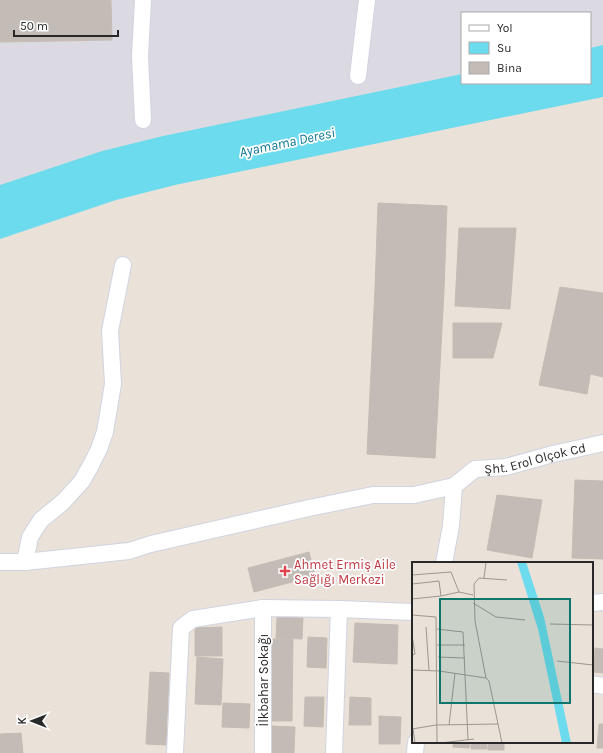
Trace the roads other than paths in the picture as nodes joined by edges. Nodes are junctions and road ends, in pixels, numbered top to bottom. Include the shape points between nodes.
1 (143, 0) edge
2 (367, 0) edge
3 (358, 76) dead end
4 (144, 120) dead end
5 (123, 265) dead end
6 (603, 443) edge
7 (454, 486) junction
8 (0, 562) edge
9 (25, 562) junction
10 (444, 562) edge
11 (603, 602) edge
12 (593, 603) edge
13 (263, 608) junction
14 (339, 609) junction
15 (412, 612) edge
16 (593, 684) edge
17 (603, 686) edge
18 (416, 743) edge
19 (175, 753) edge
20 (263, 753) edge
21 (334, 753) edge
22 (415, 753) edge

1 - 4 street via 140,56
2 - 3 street
5 - 9 street via 110,331 113,384 105,432 82,481 63,502 41,520 30,537
6 - 7 street, Şht. Erol Olçok Cd via 506,467 475,469
7 - 9 street via 414,495 373,495 129,551
7 - 10 street via 451,526
8 - 9 street
11 - 12 street
13 - 14 street
13 - 19 street via 193,619 181,628
13 - 20 street, İlkbahar Sokağı
14 - 15 street
14 - 21 street
16 - 17 street
18 - 22 street

